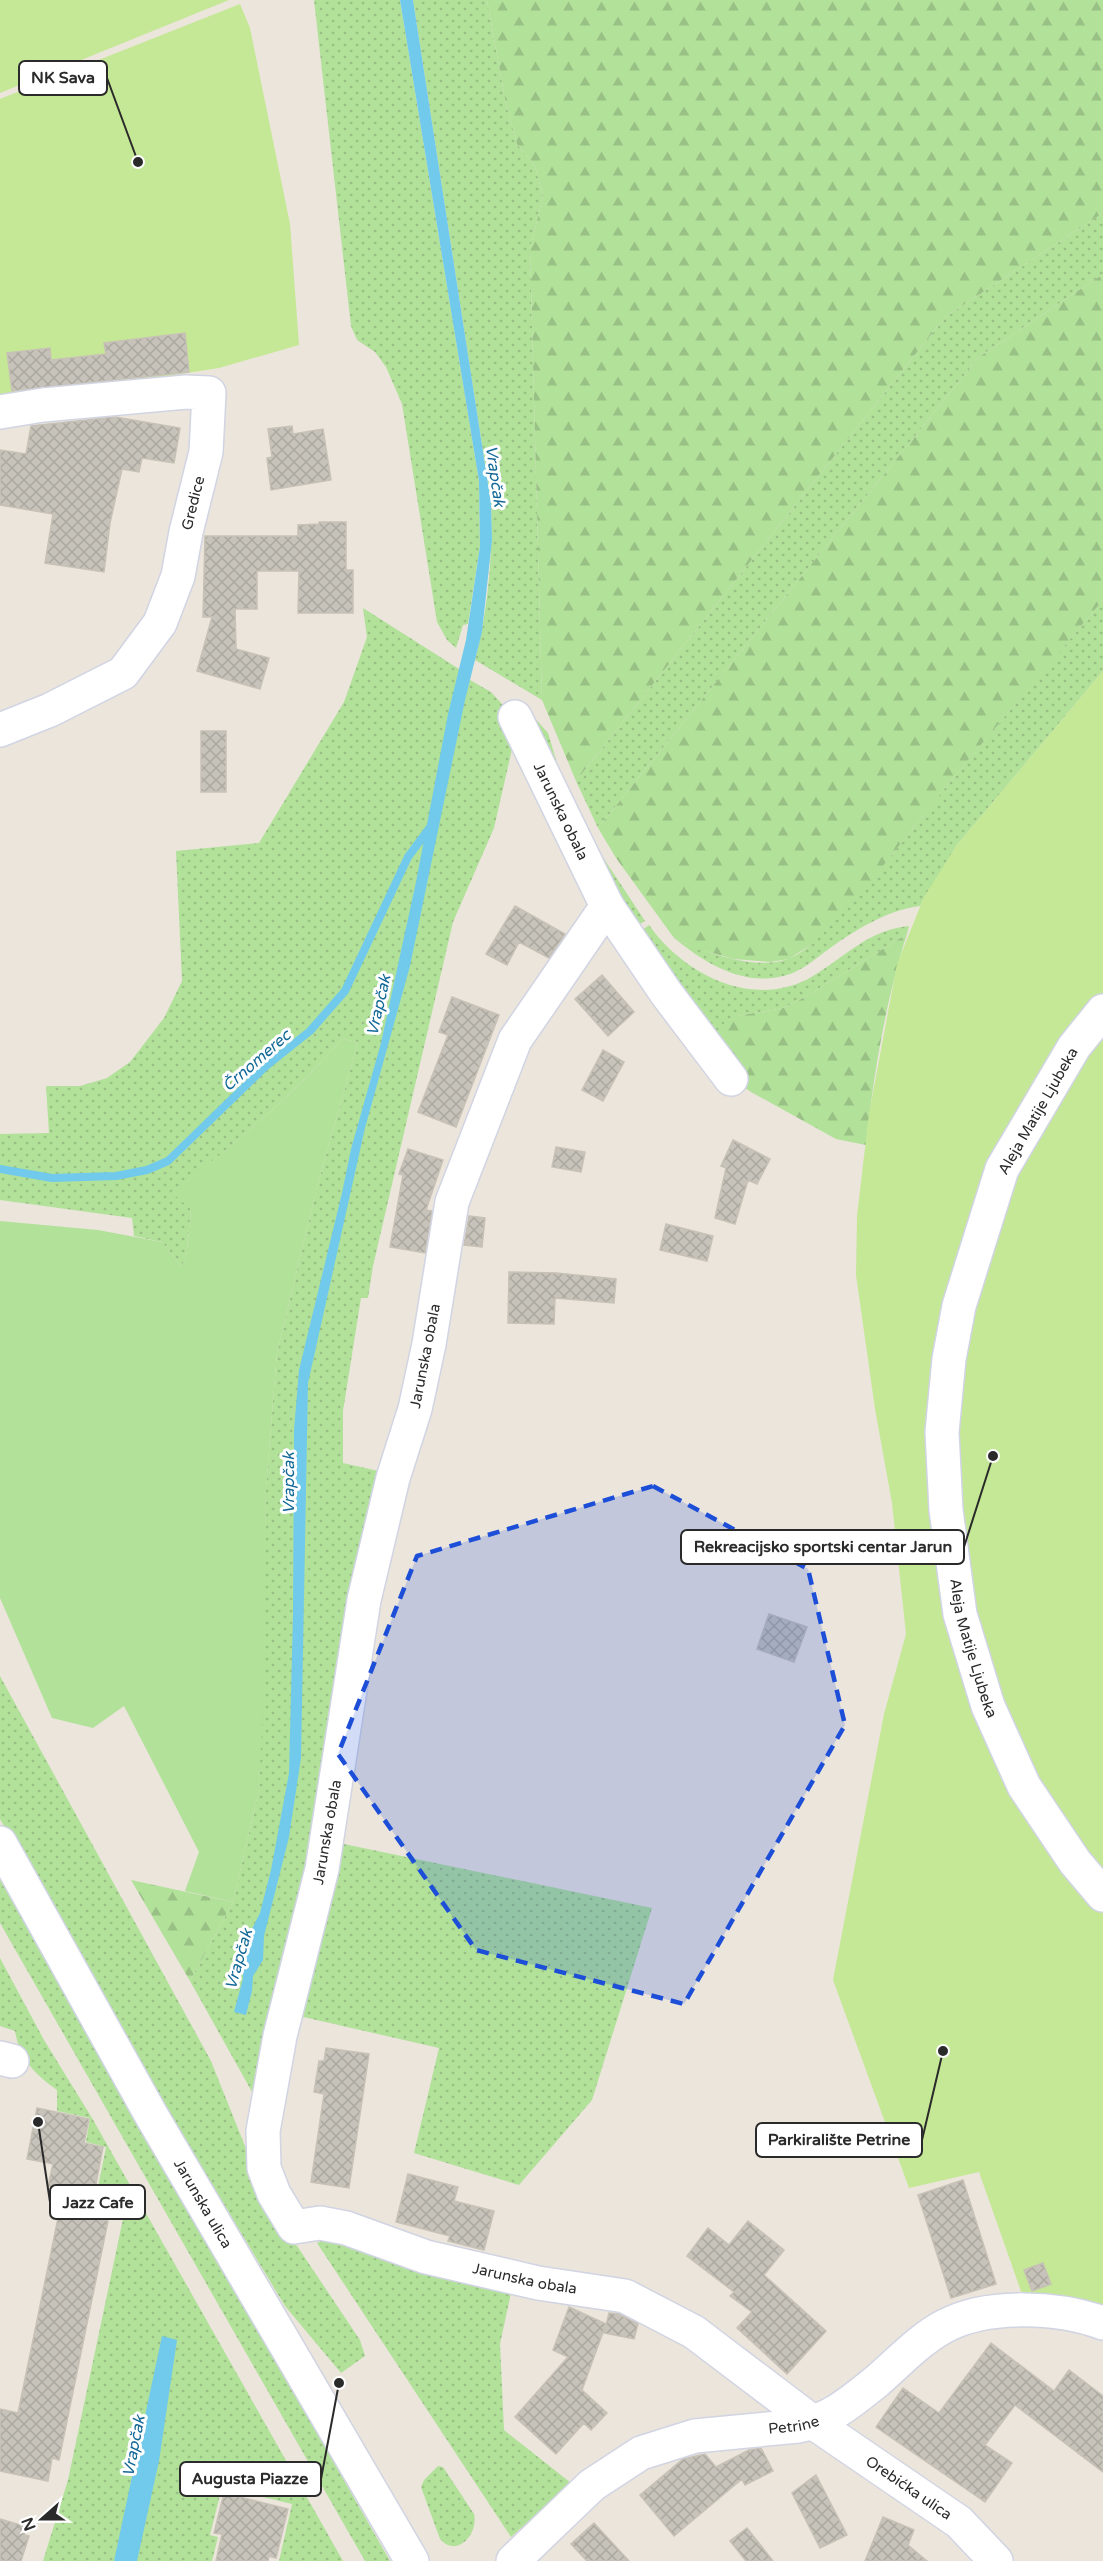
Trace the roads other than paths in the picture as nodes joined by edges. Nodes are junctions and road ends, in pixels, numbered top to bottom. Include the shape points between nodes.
1 (0, 412) edge
2 (515, 717) dead end
3 (0, 730) edge
4 (607, 906) junction
5 (1103, 1011) edge
6 (731, 1079) dead end
7 (0, 1843) edge
8 (1103, 1895) edge
9 (1092, 2319) edge
10 (814, 2423) junction
11 (412, 2561) edge
12 (513, 2561) edge
13 (996, 2561) edge

1 - 3 street, Gredice via 209,393 206,452 178,576 160,623 123,673
2 - 4 street, Jarunska obala
4 - 6 street, Jarunska obala
4 - 10 street, Jarunska obala via 515,1040 452,1202 429,1344 364,1600 321,1869 280,2036 265,2121 264,2168 294,2227 320,2223 346,2228 426,2257 538,2283 625,2296 694,2332
5 - 8 street, Aleja Matije Ljubeka via 1074,1047 1002,1169 959,1306 942,1432 946,1510 960,1614 988,1706 1024,1786
7 - 11 street, Jarunska ulica via 150,2113
9 - 10 street, Petrine via 1011,2310 962,2318 944,2326 834,2415
10 - 12 street, Petrine via 695,2436 640,2453 592,2485
10 - 13 street, Orebićka ulica via 959,2523

